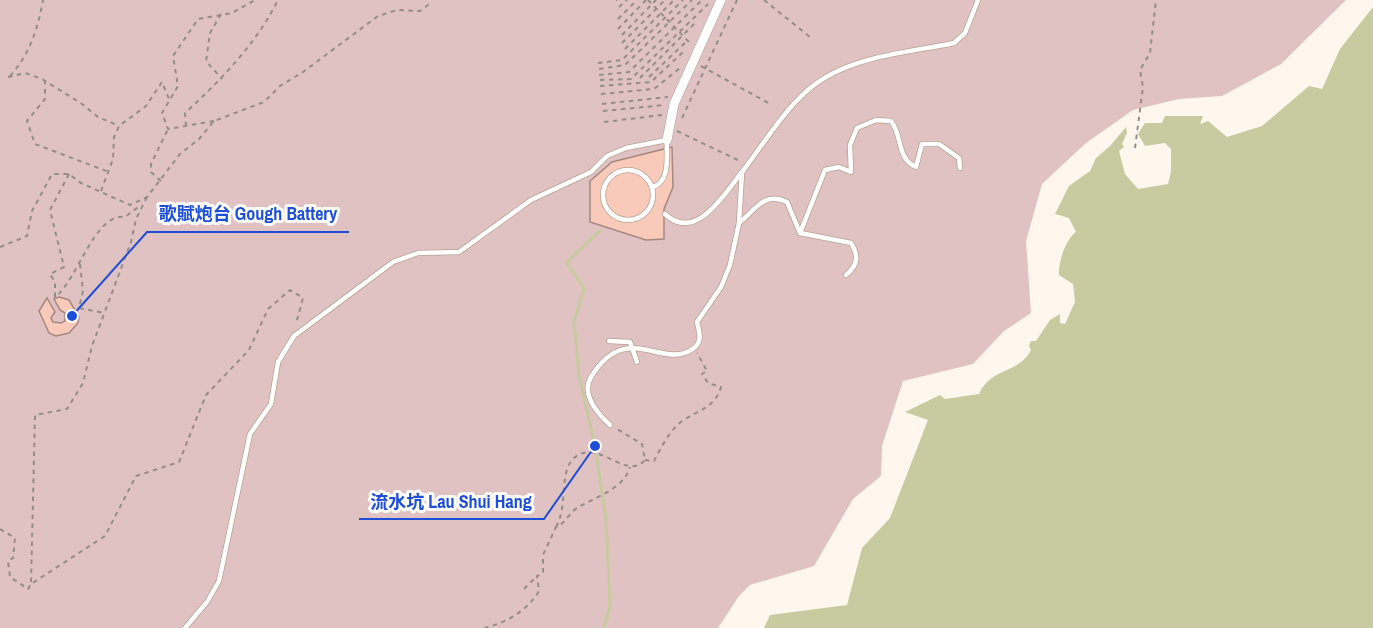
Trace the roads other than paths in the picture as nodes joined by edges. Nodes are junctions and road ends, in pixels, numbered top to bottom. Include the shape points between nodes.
1 (721, 0) edge
2 (978, 0) edge
3 (667, 140) junction
4 (960, 168) dead end
5 (742, 172) junction
6 (653, 187) junction
7 (665, 214) dead end
8 (739, 223) junction
9 (800, 233) junction
10 (846, 276) dead end
11 (609, 341) dead end
12 (634, 347) junction
13 (638, 362) dead end
14 (610, 425) road end
15 (185, 628) edge

1 - 3 street via 676,100
2 - 5 lane via 965,33 954,43 857,63 808,89
3 - 6 lane via 665,175
3 - 15 lane via 607,156 591,172 531,200 459,252 418,254 393,262 290,341 278,362 273,399 250,434 219,581
4 - 9 lane via 959,158 939,144 922,144 916,167 907,163 899,146 898,129 891,121 876,120 857,128 850,145 851,172 839,167 825,170
5 - 7 lane via 711,208 690,224 677,223
5 - 8 lane
6 - 6 lane via 650,208 635,219 617,217 605,204 606,182 617,172 639,172
8 - 9 lane via 759,203 777,197 787,202
8 - 12 lane via 730,266 697,322 700,334 694,348 674,354
9 - 10 lane via 851,243 857,254 855,268
11 - 12 lane via 624,340
12 - 13 lane
12 - 14 lane via 608,356 588,383 588,395

